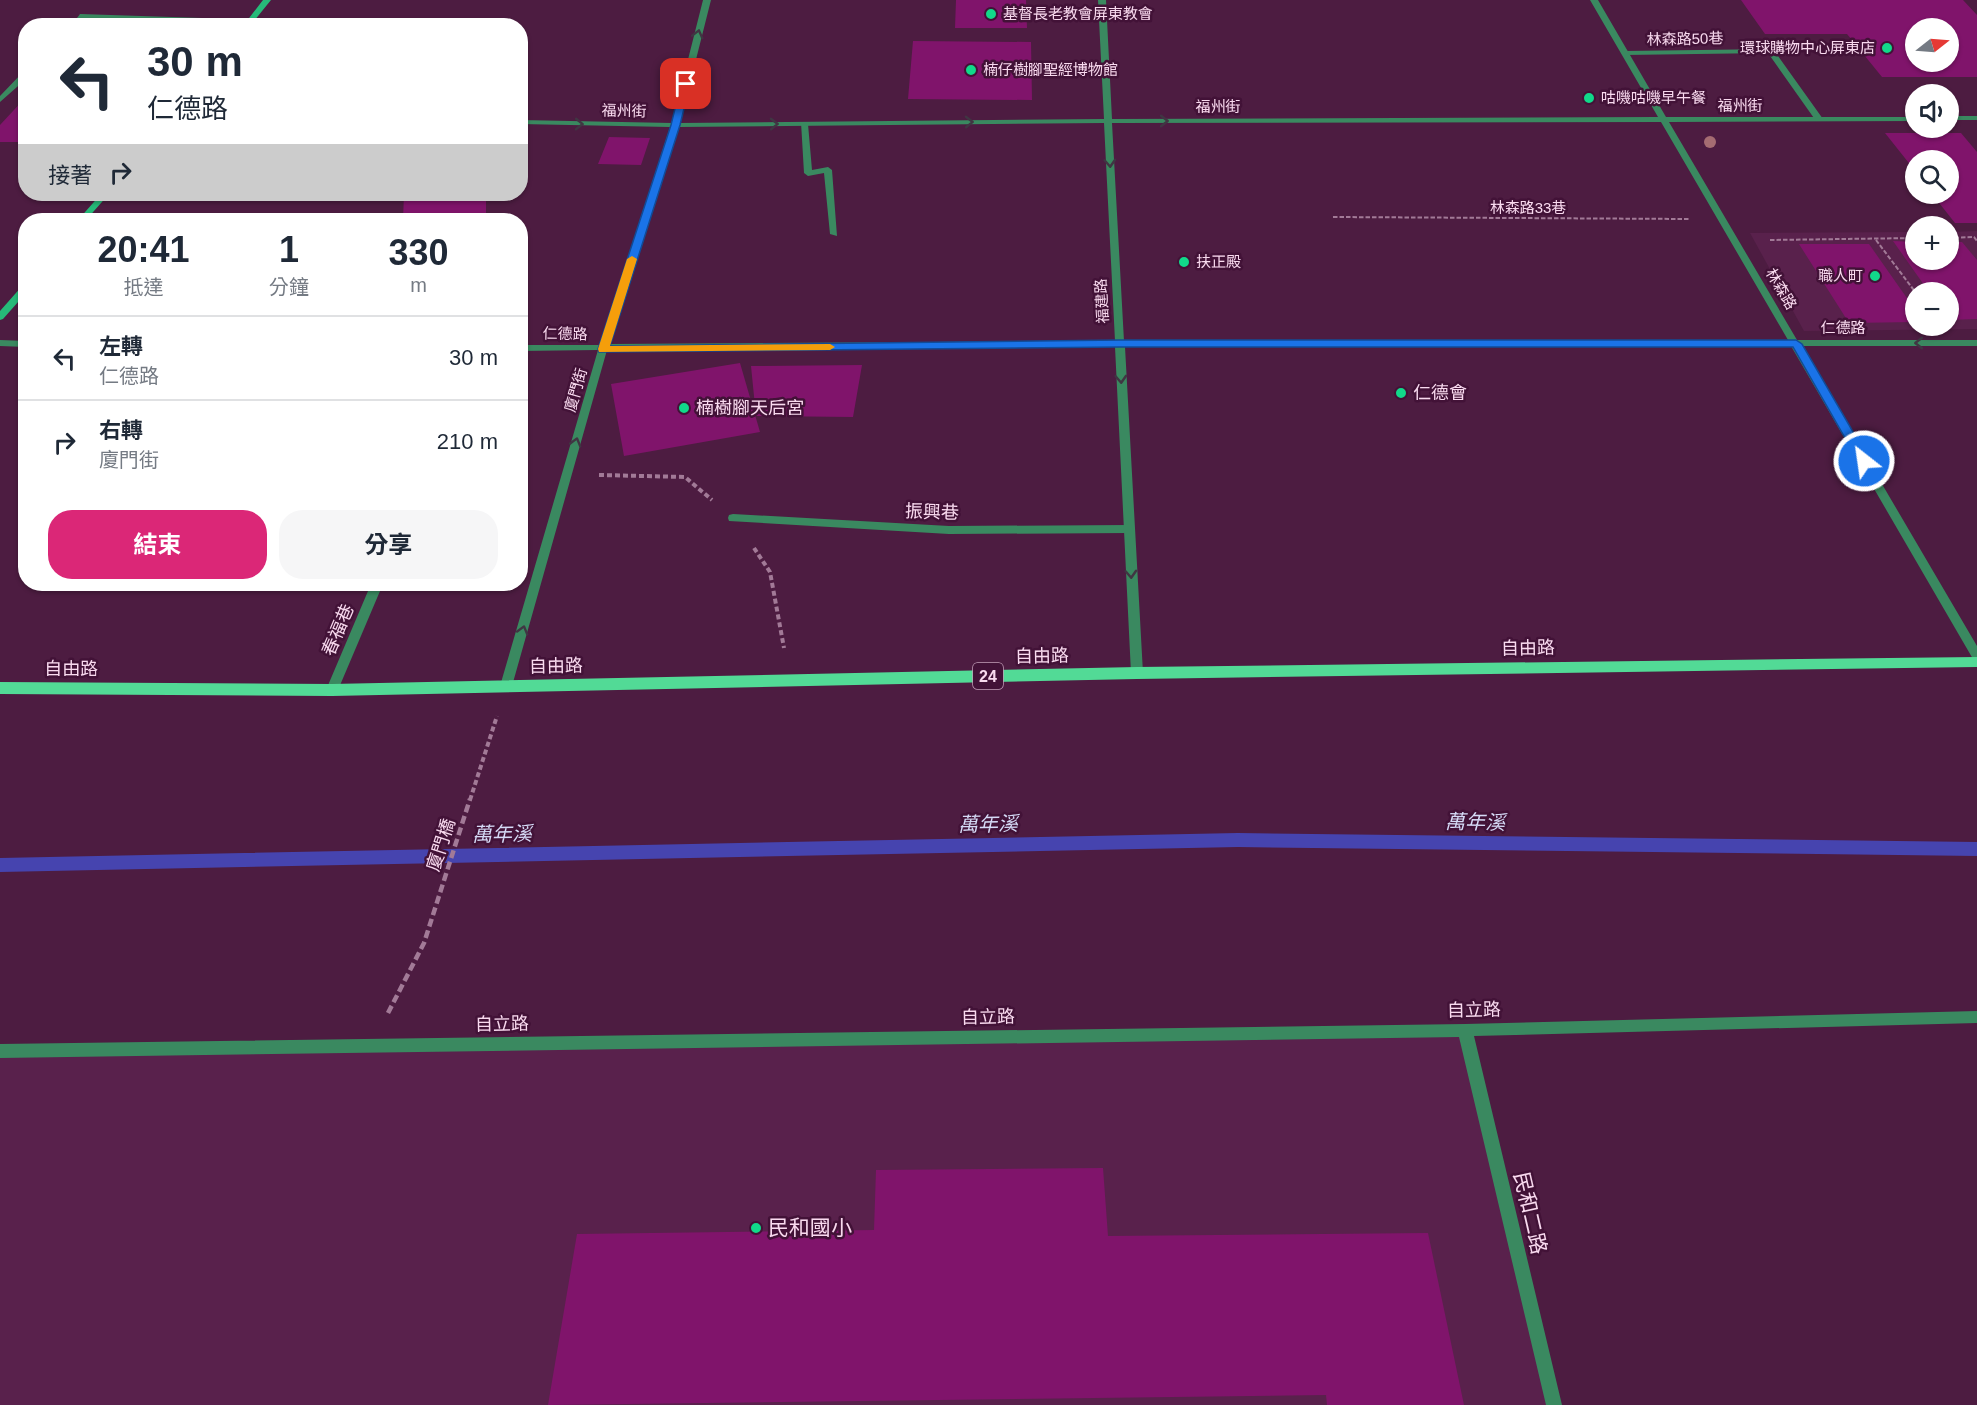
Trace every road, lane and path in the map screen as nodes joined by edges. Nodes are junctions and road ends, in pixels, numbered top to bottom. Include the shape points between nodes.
1 (267, 0) edge
2 (707, 0) edge
3 (1102, 0) edge
4 (1594, 0) edge
5 (81, 18) edge
6 (124, 18) edge
7 (252, 18) edge
8 (1625, 53) junction
9 (18, 82) edge
10 (0, 100) edge
11 (1959, 118) edge
12 (1977, 118) edge
13 (1820, 119) junction
14 (1905, 119) edge
15 (1664, 120) junction
16 (1108, 121) junction
17 (528, 122) edge
18 (804, 124) junction
19 (675, 125) junction
20 (99, 201) edge
21 (88, 213) edge
22 (1333, 217) dead end
23 (1722, 219) junction
24 (834, 234) dead end
25 (1905, 238) edge
26 (1959, 238) edge
27 (1875, 239) junction
28 (1770, 240) dead end
29 (1977, 241) edge
30 (1908, 282) edge
31 (18, 296) edge
32 (0, 317) edge
33 (1977, 343) edge
34 (0, 344) edge
35 (18, 344) edge
36 (1120, 344) junction
37 (1796, 344) junction
38 (528, 348) edge
39 (603, 349) junction
40 (733, 518) dead end
41 (1129, 529) junction
42 (374, 591) edge
43 (1977, 656) edge
44 (1977, 662) edge
45 (1137, 673) junction
46 (506, 686) junction
47 (0, 688) edge
48 (332, 690) junction
49 (1977, 1017) edge
50 (1465, 1030) junction
51 (372, 1046) junction
52 (0, 1051) edge
53 (1554, 1405) edge

1 - 7 street
19 -> 2 street, 廈門街
3 - 16 street, 福建路
4 - 8 street, 林森路
5 - 6 street
8 - 13 street, 林森路50巷 via 1770,51
8 - 15 street, 林森路
9 - 10 street
11 - 12 street
13 - 14 street, 福州街
13 - 15 street, 福州街
16 -> 15 street, 福州街
15 - 23 street, 林森路
18 -> 16 street, 福州街
16 -> 36 street, 福建路
17 -> 19 street, 福州街
19 -> 18 street, 福州街
18 - 24 street via 808,173 828,170
19 - 39 street, 廈門街
20 - 21 street
22 - 23 path, 林森路33巷
23 - 37 street, 林森路
25 - 27 path
26 - 29 path via 1974,237
27 - 28 path
27 - 30 path
31 - 32 street
33 -> 37 street, 仁德路
34 - 35 street
36 - 37 street, 仁德路
36 - 39 street, 仁德路
36 -> 41 street, 福建路
37 - 43 street, 林森路
38 - 39 street, 仁德路
46 -> 39 street, 廈門街
40 - 41 street, 振興巷 via 949,530
41 -> 45 street, 福建路
42 - 48 street, 春福巷
44 - 45 main road, 自由路 / 24
45 - 46 main road, 自由路 / 24
46 - 48 main road, 自由路 / 24
46 - 51 path, 廈門橋 via 424,943
47 - 48 main road, 自由路 / 24
49 - 50 street, 自立路
50 - 51 street, 自立路
50 - 53 street, 民和二路
51 - 52 street, 自立路

